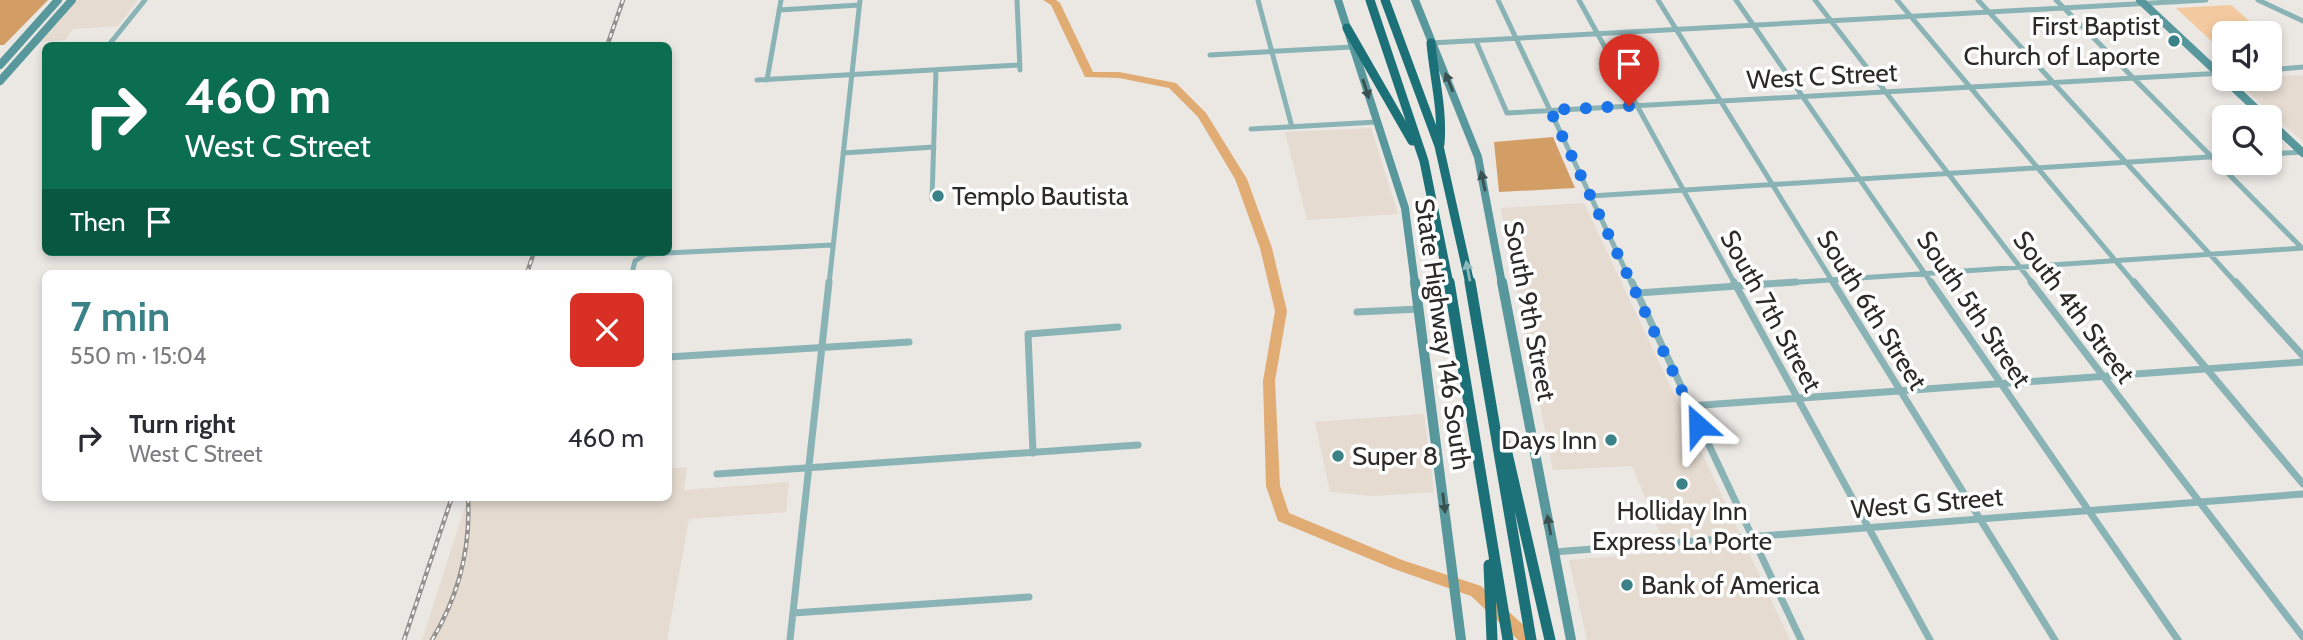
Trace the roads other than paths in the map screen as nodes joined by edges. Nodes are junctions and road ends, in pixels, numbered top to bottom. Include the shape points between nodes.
1 (58, 0) edge
2 (72, 0) edge
3 (145, 0) edge
4 (781, 0) edge
5 (1017, 0) edge
6 (1258, 0) edge
7 (1338, 0) edge
8 (1370, 0) edge
9 (1385, 0) edge
10 (1415, 0) edge
11 (1498, 0) edge
12 (1579, 0) edge
13 (1658, 0) edge
14 (1736, 0) edge
15 (1815, 0) edge
16 (1896, 0) edge
17 (1978, 0) edge
18 (2056, 0) edge
19 (2206, 0) edge
20 (2258, 0) edge
21 (860, 2) edge
22 (2142, 2) edge
23 (2064, 8) junction
24 (779, 10) junction
25 (1989, 12) junction
26 (1910, 16) junction
27 (1831, 21) junction
28 (2303, 21) edge
29 (1754, 25) junction
30 (1347, 28) junction
31 (1676, 29) junction
32 (1597, 34) junction
33 (41, 37) junction
34 (25, 38) junction
35 (1516, 38) junction
36 (1476, 40) junction
37 (111, 42) edge
38 (1432, 43) junction
39 (1352, 47) junction
40 (1272, 52) junction
41 (1210, 55) dead end
42 (0, 65) edge
43 (2212, 65) edge
44 (2302, 69) edge
45 (936, 70) junction
46 (2282, 70) edge
47 (2212, 74) edge
48 (852, 75) junction
49 (2133, 78) junction
50 (757, 80) dead end
51 (767, 80) junction
52 (0, 81) edge
53 (2053, 82) junction
54 (1970, 87) junction
55 (2239, 91) edge
56 (1885, 92) junction
57 (1803, 96) junction
58 (1720, 101) junction
59 (2253, 105) edge
60 (1638, 106) junction
61 (1550, 110) junction
62 (1377, 122) junction
63 (1292, 127) junction
64 (1251, 129) dead end
65 (2282, 134) edge
66 (1439, 146) junction
67 (934, 147) junction
68 (843, 153) junction
69 (2302, 153) edge
70 (2282, 154) edge
71 (2210, 157) junction
72 (1424, 161) junction
73 (2126, 162) junction
74 (2038, 168) junction
75 (1949, 174) junction
76 (1861, 180) junction
77 (1772, 186) junction
78 (1683, 190) junction
79 (1591, 195) junction
80 (932, 199) dead end
81 (832, 245) junction
82 (2303, 248) edge
83 (672, 253) edge
84 (2210, 254) junction
85 (643, 256) edge
86 (2115, 261) junction
87 (2019, 267) junction
88 (633, 270) edge
89 (1927, 274) junction
90 (1831, 280) junction
91 (1737, 287) junction
92 (1638, 293) junction
93 (1419, 309) junction
94 (1357, 312) dead end
95 (1118, 327) dead end
96 (1481, 338) junction
97 (909, 342) dead end
98 (822, 347) junction
99 (672, 356) edge
100 (2303, 356) edge
101 (2303, 362) edge
102 (2207, 369) junction
103 (2102, 377) junction
104 (2002, 384) junction
105 (1900, 391) junction
106 (1797, 398) junction
107 (1689, 406) junction
108 (1138, 445) dead end
109 (1033, 453) junction
110 (808, 470) junction
111 (717, 474) dead end
112 (2303, 484) edge
113 (2303, 494) edge
114 (2199, 502) junction
115 (2089, 511) junction
116 (1979, 520) junction
117 (1869, 528) junction
118 (1752, 538) junction
119 (1554, 552) junction
120 (1494, 582) junction
121 (1029, 597) dead end
122 (793, 613) junction
123 (2303, 637) edge
124 (790, 640) edge
125 (1461, 640) edge
126 (1492, 640) edge
127 (1508, 640) edge
128 (1531, 640) edge
129 (1550, 640) edge
130 (1571, 640) edge
131 (1801, 640) edge
132 (1930, 640) edge
133 (2054, 640) edge
134 (2178, 640) edge

1 - 34 main road
2 - 33 main road
3 - 37 street
4 - 24 street
5 - 45 street via 1020,68
6 - 40 street
7 - 30 main road, State Highway 146 South
8 - 72 highway
9 - 66 highway
10 - 38 main road, South 9th Street
11 - 35 street
12 - 32 street, South 7th Street
13 - 31 street, South 6th Street
14 - 29 street, South 5th Street
15 - 27 street, South 4th Street
16 - 26 street
17 - 25 street
18 - 23 street
19 - 22 street
20 - 28 street
21 - 24 street
21 - 48 street
22 - 23 street
22 - 43 main road
23 - 25 street
23 - 49 street
24 - 51 street
25 - 26 street
25 - 53 street
26 - 27 street
26 - 54 street
27 - 29 street
27 - 56 street, South 4th Street
29 - 31 street
29 - 57 street, South 5th Street
30 - 39 main road, State Highway 146 South
30 - 72 highway
31 - 32 street
31 - 58 street, South 6th Street
32 - 35 street
32 - 60 street, South 7th Street
33 - 34 main road
33 - 52 main road
34 - 42 main road
35 - 36 street
35 - 61 street
36 - 38 street
36 - 61 street, West C Street via 1507,113
38 - 66 highway via 1443,113
119 -> 38 main road, South 9th Street via 1478,158
39 - 40 street
39 -> 62 main road, State Highway 146 South
40 - 41 street
40 - 63 street
44 - 46 street
45 - 48 street
45 - 67 street
47 - 49 street, West C Street
48 - 51 street
48 - 68 street
49 - 53 street, West C Street
49 - 71 street
50 - 51 street
53 - 54 street, West C Street
53 - 73 street
54 - 56 street, West C Street
54 - 74 street
55 - 59 main road
56 - 57 street, West C Street
56 - 75 street, South 4th Street
57 - 58 street, West C Street
57 - 76 street, South 5th Street
58 - 60 street, West C Street
58 - 77 street, South 6th Street
60 - 61 street, West C Street
60 - 78 street, South 7th Street
61 - 79 street
62 - 63 street
62 - 93 main road, State Highway 146 South via 1405,208
63 - 64 street
65 - 69 main road
96 -> 66 highway
67 - 68 street
67 - 80 street
68 - 81 street
69 - 70 street
71 - 73 street
71 - 82 street
72 - 120 highway via 1454,312
73 - 74 street
73 - 84 street
74 - 75 street
74 - 86 street
75 - 76 street
75 - 87 street, South 4th Street
76 - 77 street
76 - 89 street, South 5th Street
77 - 78 street
77 - 90 street, South 6th Street
78 - 79 street
78 - 91 street, South 7th Street
79 - 92 street
81 - 83 street
81 - 98 street
82 - 84 street
84 - 86 street
84 - 100 street
85 - 88 street
86 - 87 street
86 - 102 street
87 - 89 street
87 - 103 street, South 4th Street
89 - 90 street
89 - 104 street, South 5th Street
90 - 91 street
90 - 105 street, South 6th Street
91 - 92 street
91 - 106 street, South 7th Street
92 - 107 street
93 - 94 street
93 -> 125 main road, State Highway 146 South
95 - 109 street via 1028,334
96 - 128 highway
96 - 129 highway
97 - 98 street
98 - 99 street
98 - 110 street
101 - 102 street
102 - 103 street
102 - 112 street
103 - 104 street
103 - 114 street, South 4th Street
104 - 105 street
104 - 115 street, South 5th Street
105 - 106 street
105 - 116 street, South 6th Street
106 - 107 street
106 - 117 street, South 7th Street
107 - 118 street
108 - 109 street
109 - 110 street
110 - 111 street
110 - 122 street
113 - 114 street, West G Street
114 - 115 street, West G Street
114 - 123 street, South 4th Street
115 - 116 street, West G Street
115 - 134 street, South 5th Street
116 - 117 street, West G Street
116 - 133 street, South 6th Street
117 - 118 street, West G Street
117 - 132 street, South 7th Street
118 - 119 street, West G Street
118 - 131 street
119 - 130 main road, South 9th Street
120 - 126 highway
120 - 127 highway
121 - 122 street
122 - 124 street

